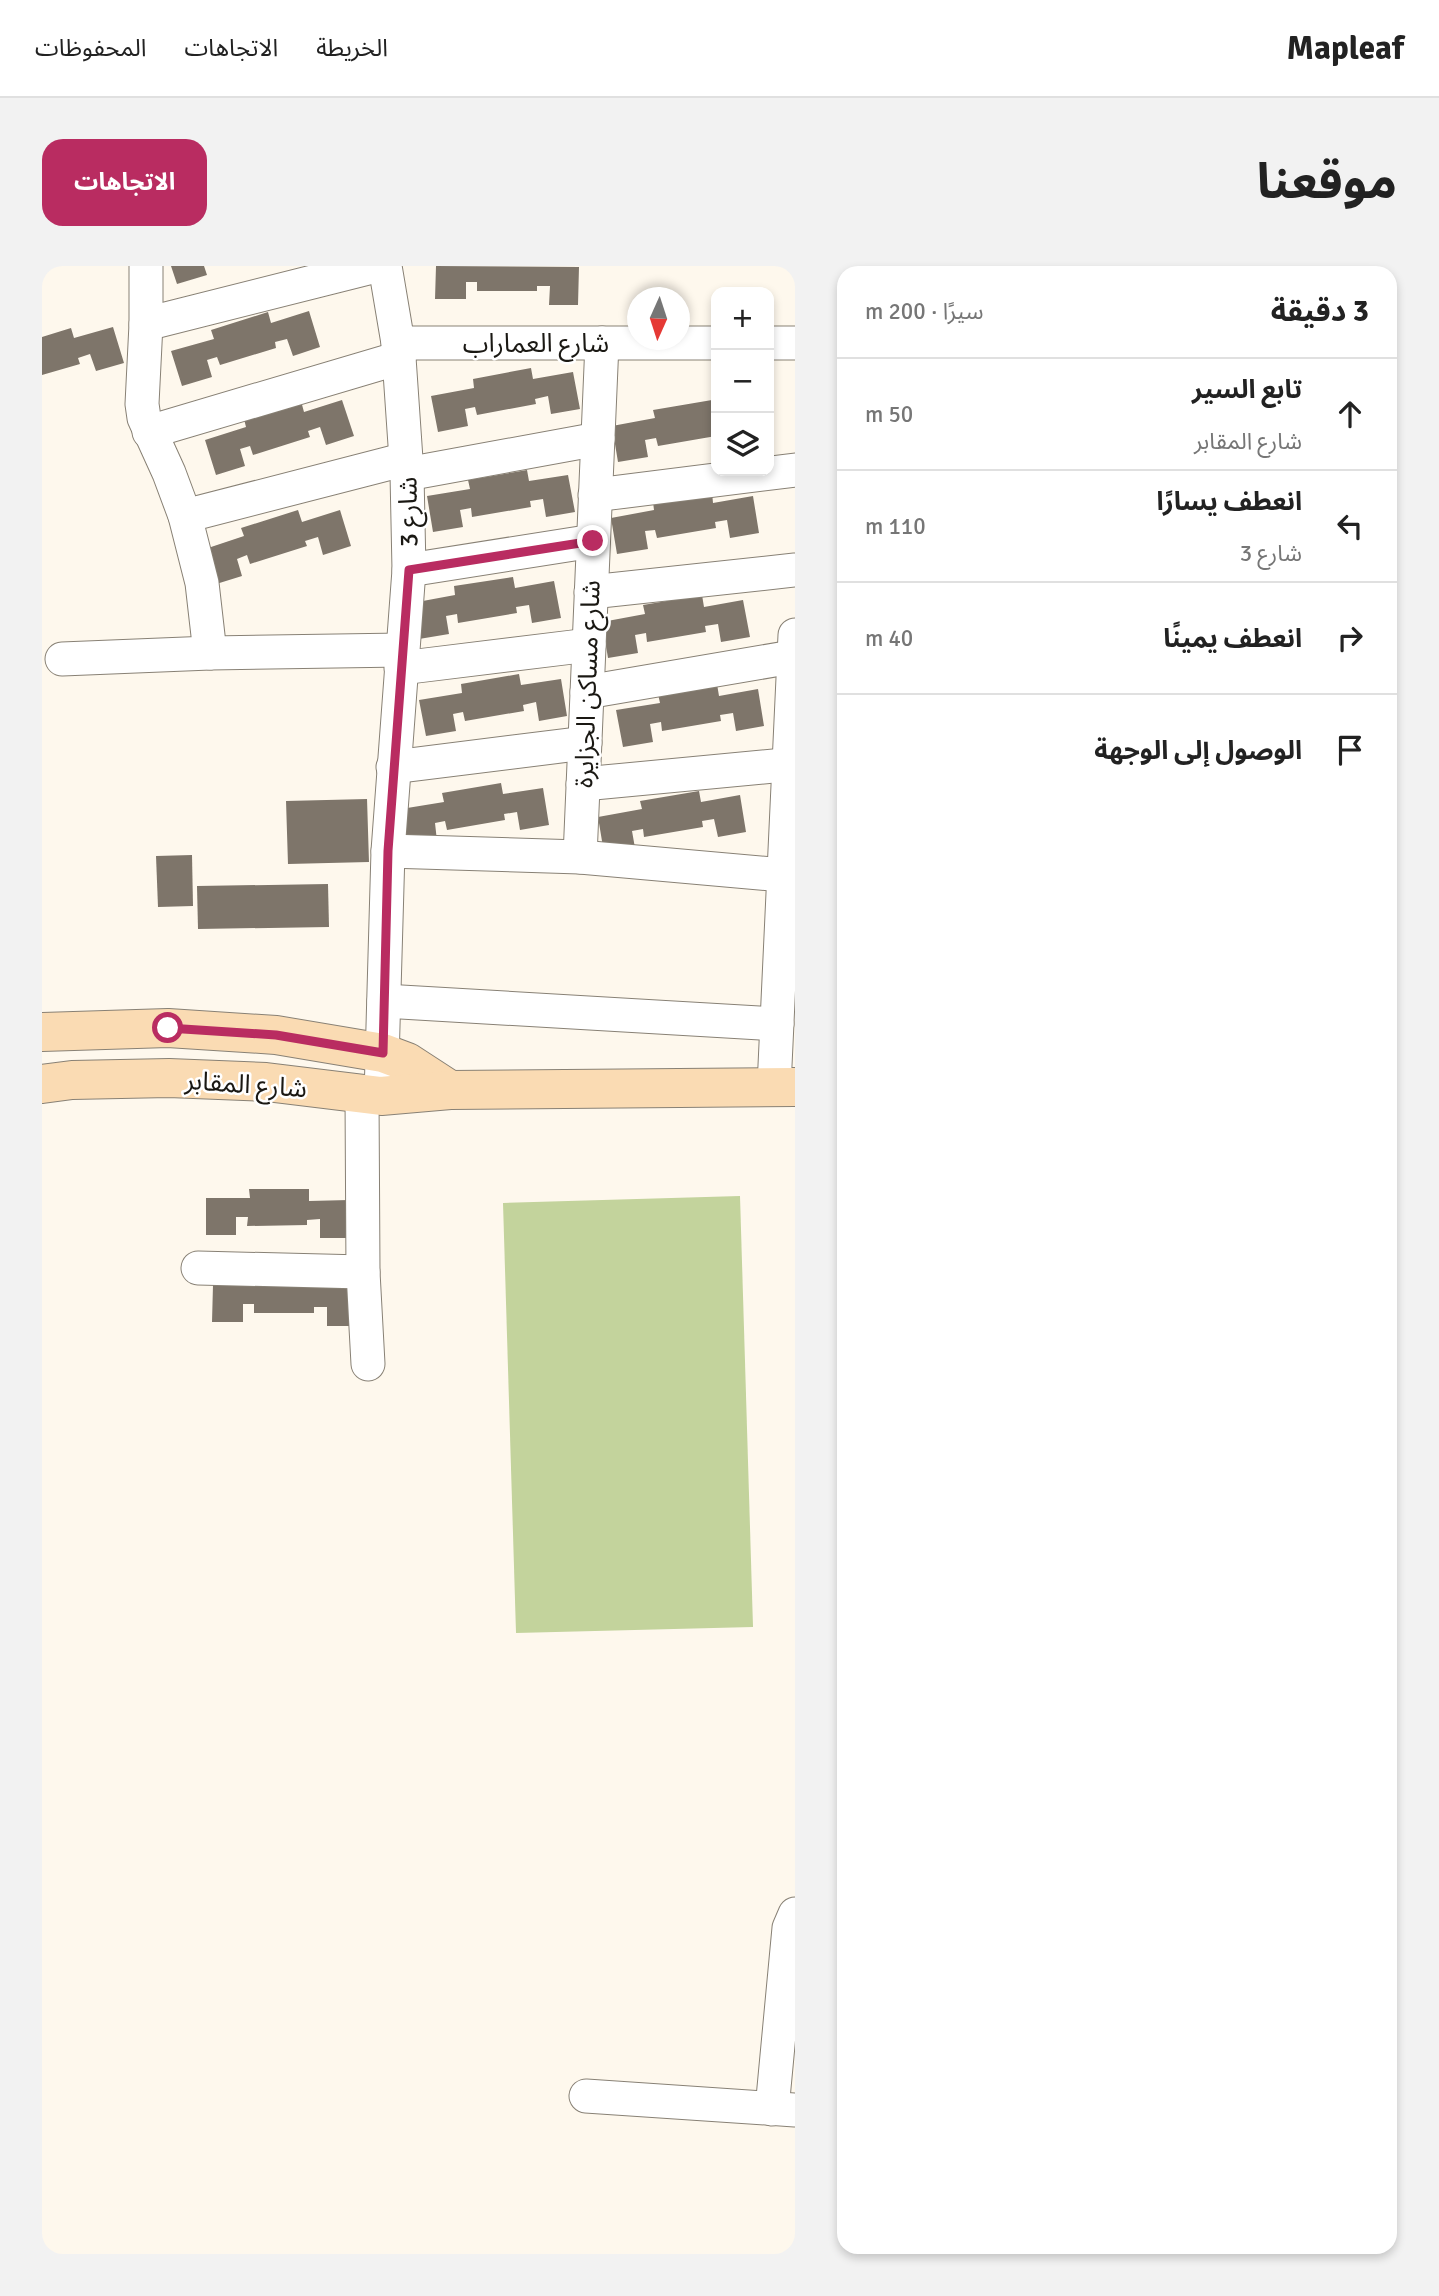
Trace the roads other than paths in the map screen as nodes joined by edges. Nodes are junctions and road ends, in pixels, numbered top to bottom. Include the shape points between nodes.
1 (146, 266) edge
2 (376, 266) edge
3 (385, 266) edge
4 (146, 324) junction
5 (602, 343) junction
6 (711, 343) edge
7 (774, 343) edge
8 (795, 343) edge
9 (399, 350) junction
10 (149, 432) junction
11 (598, 439) junction
12 (407, 467) junction
13 (795, 470) edge
14 (595, 495) junction
15 (185, 516) junction
16 (593, 541) junction
17 (409, 570) junction
18 (795, 570) edge
19 (591, 592) junction
20 (589, 645) junction
21 (794, 646) edge
22 (209, 653) junction
23 (62, 659) dead end
24 (401, 659) junction
25 (587, 692) junction
26 (584, 743) junction
27 (792, 764) edge
28 (393, 767) junction
29 (583, 784) junction
30 (388, 851) junction
31 (579, 857) junction
32 (783, 875) junction
33 (384, 1001) junction
34 (777, 1024) junction
35 (42, 1032) edge
36 (383, 1053) junction
37 (42, 1084) edge
38 (785, 1087) edge
39 (450, 1090) junction
40 (371, 1095) junction
41 (198, 1268) dead end
42 (363, 1272) junction
43 (368, 1364) dead end
44 (795, 1914) edge
45 (586, 2096) dead end
46 (784, 2110) edge

1 - 4 street
2 - 4 street
3 - 9 street, شارع 3
4 - 10 street via 142,404
5 - 6 street, شارع العماراب
5 - 9 street, شارع العماراب
5 - 11 street, شارع مساكن الجزايرة
7 - 8 street
9 - 10 street, شارع العماراب
9 - 12 street, شارع 3
10 - 15 street
11 - 12 street
11 - 14 street, شارع مساكن الجزايرة
12 - 15 street
12 - 17 street, شارع 3
13 - 14 street
14 - 16 street, شارع مساكن الجزايرة
15 - 22 street via 202,583
16 - 17 street
16 - 19 street, شارع مساكن الجزايرة
17 - 24 street, شارع 3
18 - 19 street
19 - 20 street, شارع مساكن الجزايرة
20 - 24 street
20 - 25 street, شارع مساكن الجزايرة
21 - 25 street
21 - 27 street
22 - 23 street
22 - 24 street
24 - 28 street, شارع 3
25 - 26 street, شارع مساكن الجزايرة
26 - 28 street
26 - 29 street, شارع مساكن الجزايرة
27 - 29 street
27 - 32 street
28 - 30 street, شارع 3
29 - 31 street, شارع مساكن الجزايرة
30 - 31 street
30 - 33 street, شارع 3
31 - 32 street
32 - 34 street
33 - 34 street
33 - 36 street, شارع 3
34 - 38 street
35 - 36 street, شارع المقابر via 168,1028 276,1035
36 - 39 street, شارع المقابر via 407,1062
36 - 40 street, شارع 3
37 - 40 street, شارع المقابر via 169,1078 266,1082
38 - 39 street, شارع المقابر
39 - 40 street, شارع المقابر
40 - 42 street, شارع 3
41 - 42 street
42 - 43 street, شارع 3
44 - 46 street via 789,1928
45 - 46 street

